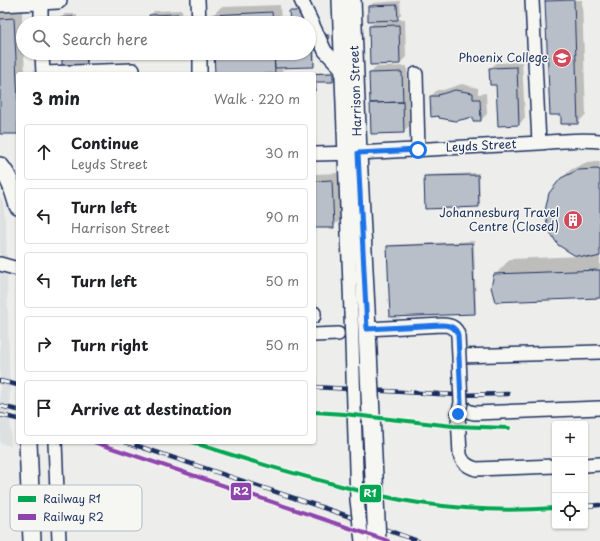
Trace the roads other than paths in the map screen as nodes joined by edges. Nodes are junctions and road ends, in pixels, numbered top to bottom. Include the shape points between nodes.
1 (41, 0) edge
2 (58, 0) edge
3 (198, 0) edge
4 (301, 0) edge
5 (339, 0) edge
6 (352, 0) edge
7 (532, 0) edge
8 (0, 3) edge
9 (41, 16) edge
10 (199, 16) edge
11 (309, 16) edge
12 (316, 32) edge
13 (42, 60) edge
14 (200, 60) edge
15 (342, 69) junction
16 (133, 70) dead end
17 (43, 72) edge
18 (88, 72) edge
19 (200, 72) edge
20 (416, 74) dead end
21 (600, 141) edge
22 (539, 144) junction
23 (418, 150) junction
24 (351, 153) junction
25 (316, 154) edge
26 (0, 166) edge
27 (16, 198) edge
28 (0, 264) edge
29 (16, 268) edge
30 (359, 311) junction
31 (367, 329) junction
32 (338, 334) dead end
33 (316, 335) edge
34 (600, 352) edge
35 (459, 356) junction
36 (461, 403) junction
37 (600, 408) edge
38 (28, 444) edge
39 (55, 444) edge
40 (588, 464) edge
41 (600, 464) edge
42 (552, 466) edge
43 (30, 485) edge
44 (57, 485) edge
45 (32, 531) edge
46 (59, 531) edge
47 (32, 541) edge
48 (59, 541) edge
49 (362, 541) edge
50 (377, 541) edge

1 - 2 main road
1 - 8 main road
1 - 9 street
3 - 10 street
4 - 11 street
5 - 15 street
6 - 24 main road, Harrison Street
7 - 22 street
12 - 15 street via 325,51
13 - 17 street
14 - 19 street
15 - 24 street
16 - 18 street
20 - 23 street
21 - 22 street, Leyds Street via 563,140
22 - 23 street, Leyds Street
23 - 24 street, Leyds Street
24 - 25 street, Leyds Street
24 - 30 main road, Harrison Street
26 - 27 main road
28 - 29 street
30 - 31 main road, Harrison Street, bridge
30 - 49 street, bridge via 357,500
31 - 35 street, bridge via 448,325 457,330
31 - 50 main road, Harrison Street, bridge
32 - 33 street
34 - 35 street
35 - 36 street, bridge
36 - 37 street via 465,410 475,413
36 - 42 street, bridge via 458,414 460,455 465,464 476,469
38 - 43 main road
39 - 44 street
40 - 41 street
45 - 47 main road
46 - 48 street

